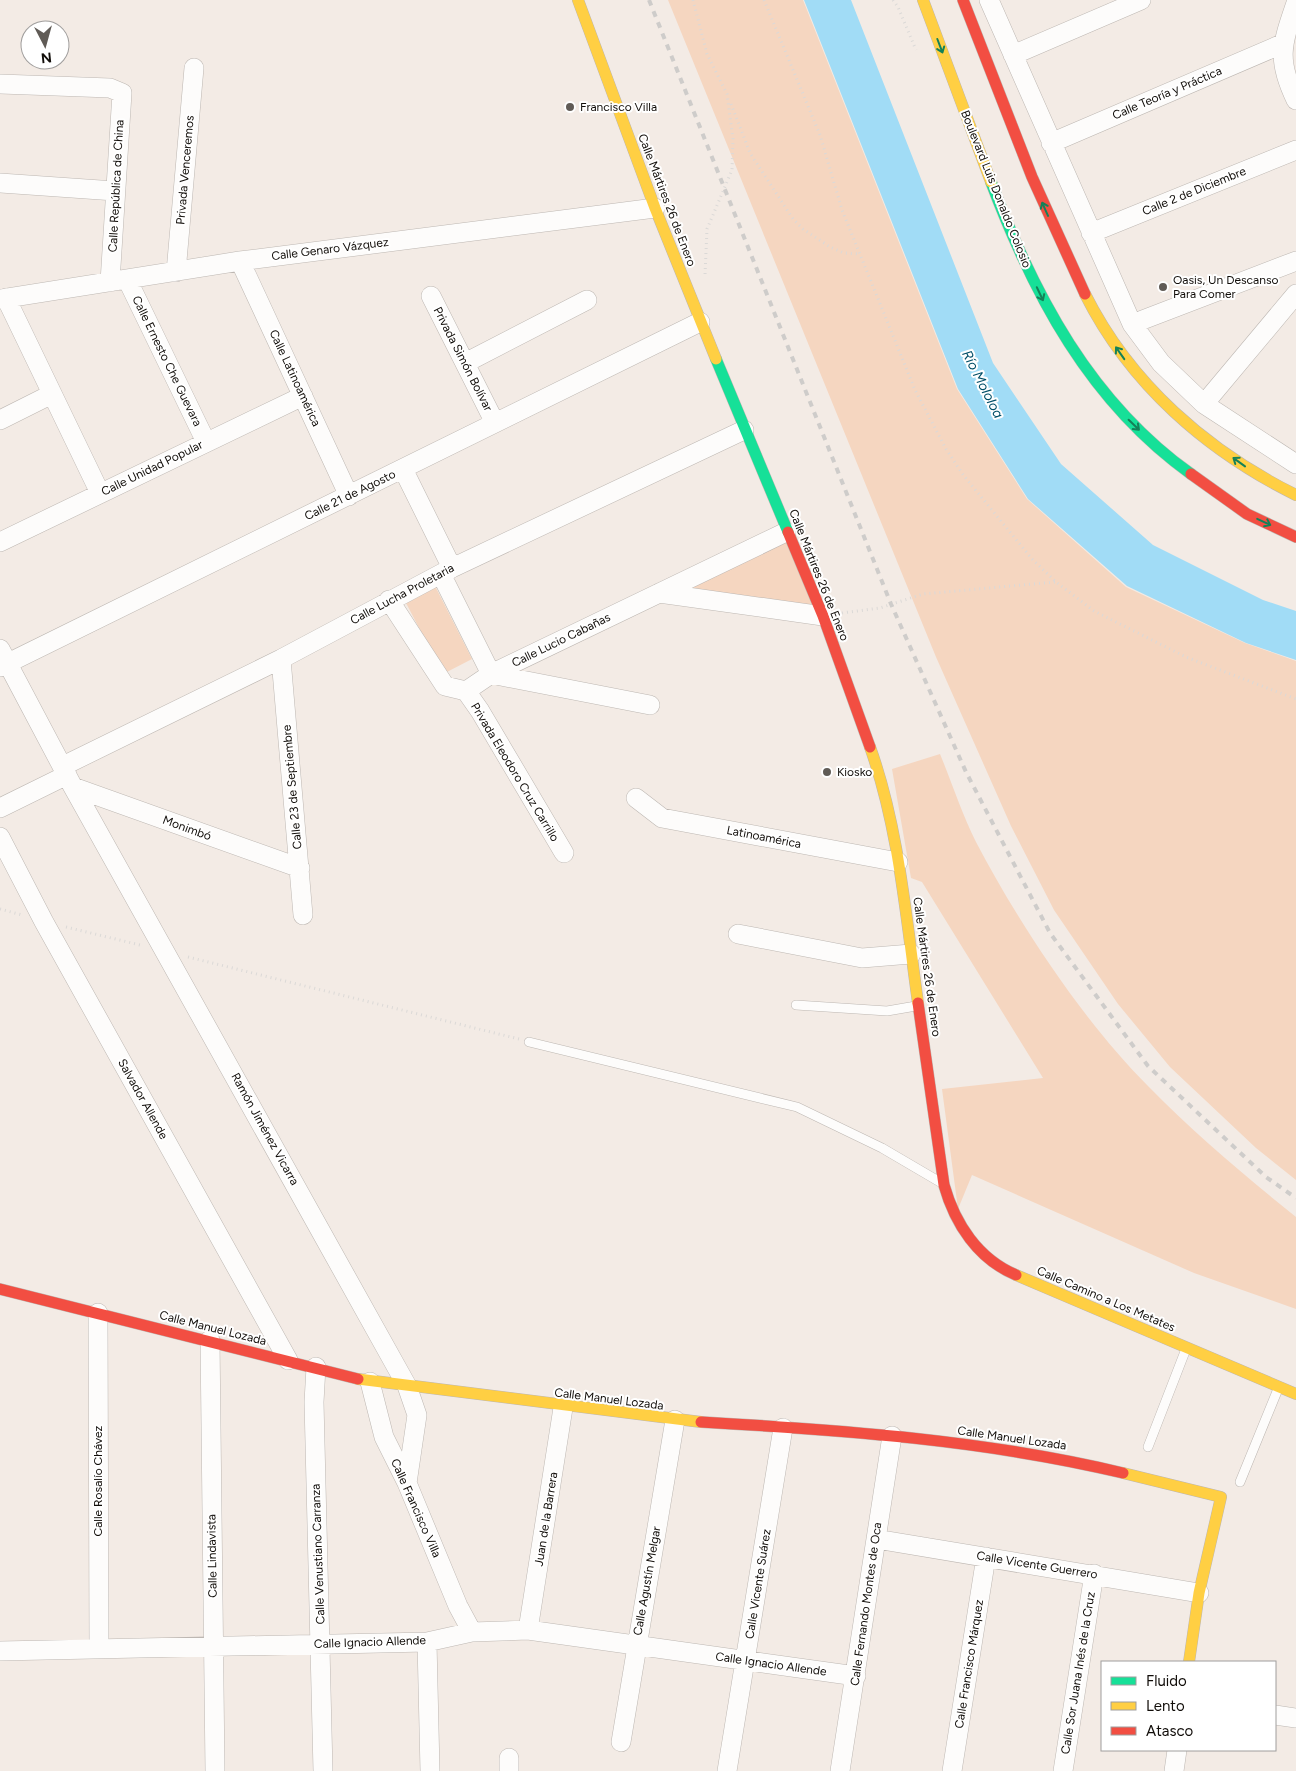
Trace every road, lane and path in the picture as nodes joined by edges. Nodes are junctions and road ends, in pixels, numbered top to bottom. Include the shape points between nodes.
1 (578, 0) edge
2 (693, 0) edge
3 (764, 0) edge
4 (923, 0) edge
5 (963, 0) edge
6 (989, 0) edge
7 (1141, 0) edge
8 (1296, 1) edge
9 (1282, 44) junction
10 (1013, 55) junction
11 (194, 68) dead end
12 (0, 84) edge
13 (727, 94) junction
14 (1296, 100) edge
15 (1051, 143) junction
16 (1296, 150) edge
17 (0, 183) edge
18 (115, 192) junction
19 (654, 208) junction
20 (1091, 233) junction
21 (860, 254) junction
22 (240, 261) junction
23 (1296, 261) edge
24 (176, 272) junction
25 (119, 281) junction
26 (704, 283) dead end
27 (1296, 294) edge
28 (431, 296) dead end
29 (3, 299) edge
30 (587, 300) dead end
31 (700, 322) junction
32 (1132, 324) junction
33 (465, 363) junction
34 (52, 394) junction
35 (303, 396) junction
36 (1204, 404) junction
37 (0, 420) edge
38 (495, 423) junction
39 (744, 430) junction
40 (206, 442) junction
41 (1296, 464) edge
42 (403, 469) junction
43 (100, 493) junction
44 (1296, 495) edge
45 (349, 496) junction
46 (786, 532) junction
47 (1296, 537) edge
48 (0, 542) edge
49 (447, 571) junction
50 (1056, 582) junction
51 (659, 593) junction
52 (389, 600) junction
53 (823, 616) junction
54 (280, 659) junction
55 (2, 660) edge
56 (491, 674) junction
57 (466, 691) junction
58 (1296, 699) edge
59 (650, 705) dead end
60 (68, 776) junction
61 (636, 798) dead end
62 (0, 808) edge
63 (0, 837) edge
64 (564, 853) dead end
65 (898, 862) junction
66 (300, 868) junction
67 (0, 909) edge
68 (303, 915) dead end
69 (44, 922) junction
70 (738, 934) dead end
71 (166, 952) junction
72 (911, 954) junction
73 (796, 1005) dead end
74 (918, 1006) junction
75 (529, 1042) joint
76 (944, 1185) junction
77 (0, 1289) edge
78 (98, 1313) junction
79 (210, 1340) junction
80 (1186, 1348) junction
81 (288, 1360) junction
82 (316, 1367) junction
83 (370, 1382) junction
84 (408, 1386) junction
85 (1279, 1387) junction
86 (1296, 1394) edge
87 (563, 1408) junction
88 (675, 1420) junction
89 (783, 1428) junction
90 (892, 1436) junction
91 (1148, 1447) dead end
92 (407, 1482) junction
93 (1240, 1482) dead end
94 (876, 1539) junction
95 (986, 1557) junction
96 (1094, 1574) junction
97 (1199, 1593) junction
98 (528, 1630) junction
99 (472, 1632) junction
100 (427, 1642) junction
101 (321, 1644) junction
102 (636, 1645) junction
103 (213, 1646) junction
104 (99, 1648) junction
105 (0, 1651) edge
106 (745, 1661) junction
107 (1189, 1661) edge
108 (856, 1676) junction
109 (1276, 1715) edge
110 (1296, 1718) edge
111 (621, 1742) dead end
112 (1177, 1751) edge
113 (215, 1771) edge
114 (323, 1771) edge
115 (430, 1771) edge
116 (728, 1771) edge
117 (840, 1771) edge
118 (952, 1771) edge
119 (1063, 1771) edge
120 (1174, 1771) edge

1 - 19 street, Calle Mártires 26 de Enero
2 - 13 path via 707,54
3 - 21 path via 820,135 842,210
4 -> 47 street, Boulevard Luis Donaldo Colosio via 1005,218 1042,300 1065,338 1126,417 1166,456 1247,514
44 -> 5 street via 1264,481 1190,426 1124,358 1078,283 1035,185
6 - 10 street
7 - 10 street
8 - 9 street
9 - 14 street via 1287,82
9 - 15 street, Calle Teoría y Práctica
10 - 15 street
11 - 24 street, Privada Venceremos
12 - 18 street, Calle República de China via 110,88 122,93
13 - 21 path via 750,153 793,219 830,247 844,253
13 - 26 path via 733,139 732,170 707,229
15 - 20 street
16 - 20 street, Calle 2 de Diciembre
17 - 18 street
18 - 25 street, Calle República de China
19 - 22 street, Calle Genaro Vázquez
19 - 31 street, Calle Mártires 26 de Enero
20 - 32 street
21 - 50 path via 923,408 954,462 1032,559
22 - 24 street, Calle Genaro Vázquez
22 - 35 street, Calle Latinoamérica
23 - 32 street
24 - 25 street, Calle Genaro Vázquez
25 - 29 street, Calle Genaro Vázquez
25 - 40 street, Calle Ernesto Che Guevara
27 - 36 street
28 - 33 street, Privada Simón Bolívar
29 - 34 street, Calle Genaro Vázquez
30 - 33 street
31 - 38 street, Calle 21 de Agosto
31 - 39 street, Calle Mártires 26 de Enero
32 - 36 street via 1161,363
33 - 38 street, Privada Simón Bolívar
34 - 37 street
34 - 43 street, Calle Genaro Vázquez
35 - 40 street, Calle Unidad Popular
35 - 45 street, Calle Latinoamérica
36 - 41 street
38 - 42 street, Calle 21 de Agosto
39 - 46 street, Calle Mártires 26 de Enero
39 - 49 street, Calle Lucha Proletaria
40 - 43 street, Calle Unidad Popular
42 - 45 street, Calle 21 de Agosto
42 - 49 street
43 - 48 street, Calle Unidad Popular
45 - 55 street, Calle 21 de Agosto
46 - 51 street, Calle Lucio Cabañas
46 - 53 street, Calle Mártires 26 de Enero
49 - 52 street, Calle Lucha Proletaria
49 - 56 street
50 - 53 path via 923,594 880,608
50 - 58 path via 1094,611 1186,657
51 - 53 street
51 - 56 street, Calle Lucio Cabañas
52 - 54 street, Calle Lucha Proletaria
52 - 57 street via 445,686
53 - 65 street, Calle Mártires 26 de Enero via 880,775
54 - 60 street, Calle Lucha Proletaria
54 - 66 street, Calle 23 de Septiembre
55 - 60 street, Ramón Jiménez Vicarra
56 - 57 street, Calle Lucio Cabañas
56 - 59 street
57 - 64 street, Privada Eleodoro Cruz Carrillo
60 - 62 street, Calle Lucha Proletaria
60 - 66 street, Monimbó
60 - 71 street, Ramón Jiménez Vicarra
61 - 65 street, Latinoamérica via 662,818
63 - 69 street, Salvador Allende
65 - 72 street, Calle Mártires 26 de Enero
66 - 68 street, Calle 23 de Septiembre
67 - 69 path
69 - 71 path
69 - 81 street, Salvador Allende
70 - 72 street via 862,958
71 - 75 path
71 - 84 street, Ramón Jiménez Vicarra
72 - 74 street, Calle Mártires 26 de Enero
73 - 74 lane via 887,1011
74 - 76 street, Calle Mártires 26 de Enero
75 - 76 lane via 797,1107 882,1148
76 - 80 street, Calle Camino a Los Metates via 958,1226 1001,1269
77 - 78 street, Calle Manuel Lozada
78 - 79 street, Calle Manuel Lozada
78 - 104 street, Calle Rosalío Chávez
79 - 81 street, Calle Manuel Lozada
79 - 103 street, Calle Lindavista
80 - 85 street, Calle Camino a Los Metates
80 - 91 lane
81 - 82 street, Calle Manuel Lozada
82 - 83 street, Calle Manuel Lozada
82 - 101 street, Calle Venustiano Carranza via 314,1402
83 - 84 street, Calle Manuel Lozada
83 - 92 street, Calle Francisco Villa via 384,1437
84 - 87 street, Calle Manuel Lozada
84 - 92 street, Ramón Jiménez Vicarra via 417,1415
85 - 86 street, Calle Camino a Los Metates
85 - 93 lane
87 - 88 street, Calle Manuel Lozada
87 - 98 street, Juan de la Barrera
88 - 89 street, Calle Manuel Lozada
88 - 102 street, Calle Agustín Melgar
89 - 90 street, Calle Manuel Lozada
89 - 106 street, Calle Vicente Suárez
90 - 94 street, Calle Fernando Montes de Oca
90 - 97 street, Calle Manuel Lozada via 1055,1456 1221,1496
92 - 99 street, Calle Francisco Villa via 458,1606
94 - 95 street, Calle Vicente Guerrero
94 - 108 street, Calle Fernando Montes de Oca
95 - 96 street, Calle Vicente Guerrero
95 - 118 street, Calle Francisco Márquez
96 - 97 street, Calle Vicente Guerrero
96 - 119 street, Calle Sor Juana Inés de la Cruz
97 - 107 street
98 - 99 street, Calle Ignacio Allende
98 - 102 street, Calle Ignacio Allende
99 - 100 street, Calle Ignacio Allende
100 - 101 street, Calle Ignacio Allende
100 - 115 street
101 - 103 street, Calle Ignacio Allende
101 - 114 street, Calle Venustiano Carranza
102 - 106 street, Calle Ignacio Allende
102 - 111 street, Calle Agustín Melgar
103 - 104 street, Calle Ignacio Allende
103 - 113 street, Calle Lindavista
104 - 105 street, Calle Ignacio Allende
106 - 108 street, Calle Ignacio Allende
106 - 116 street, Calle Vicente Suárez
108 - 117 street, Calle Fernando Montes de Oca
109 - 110 street
112 - 120 street

